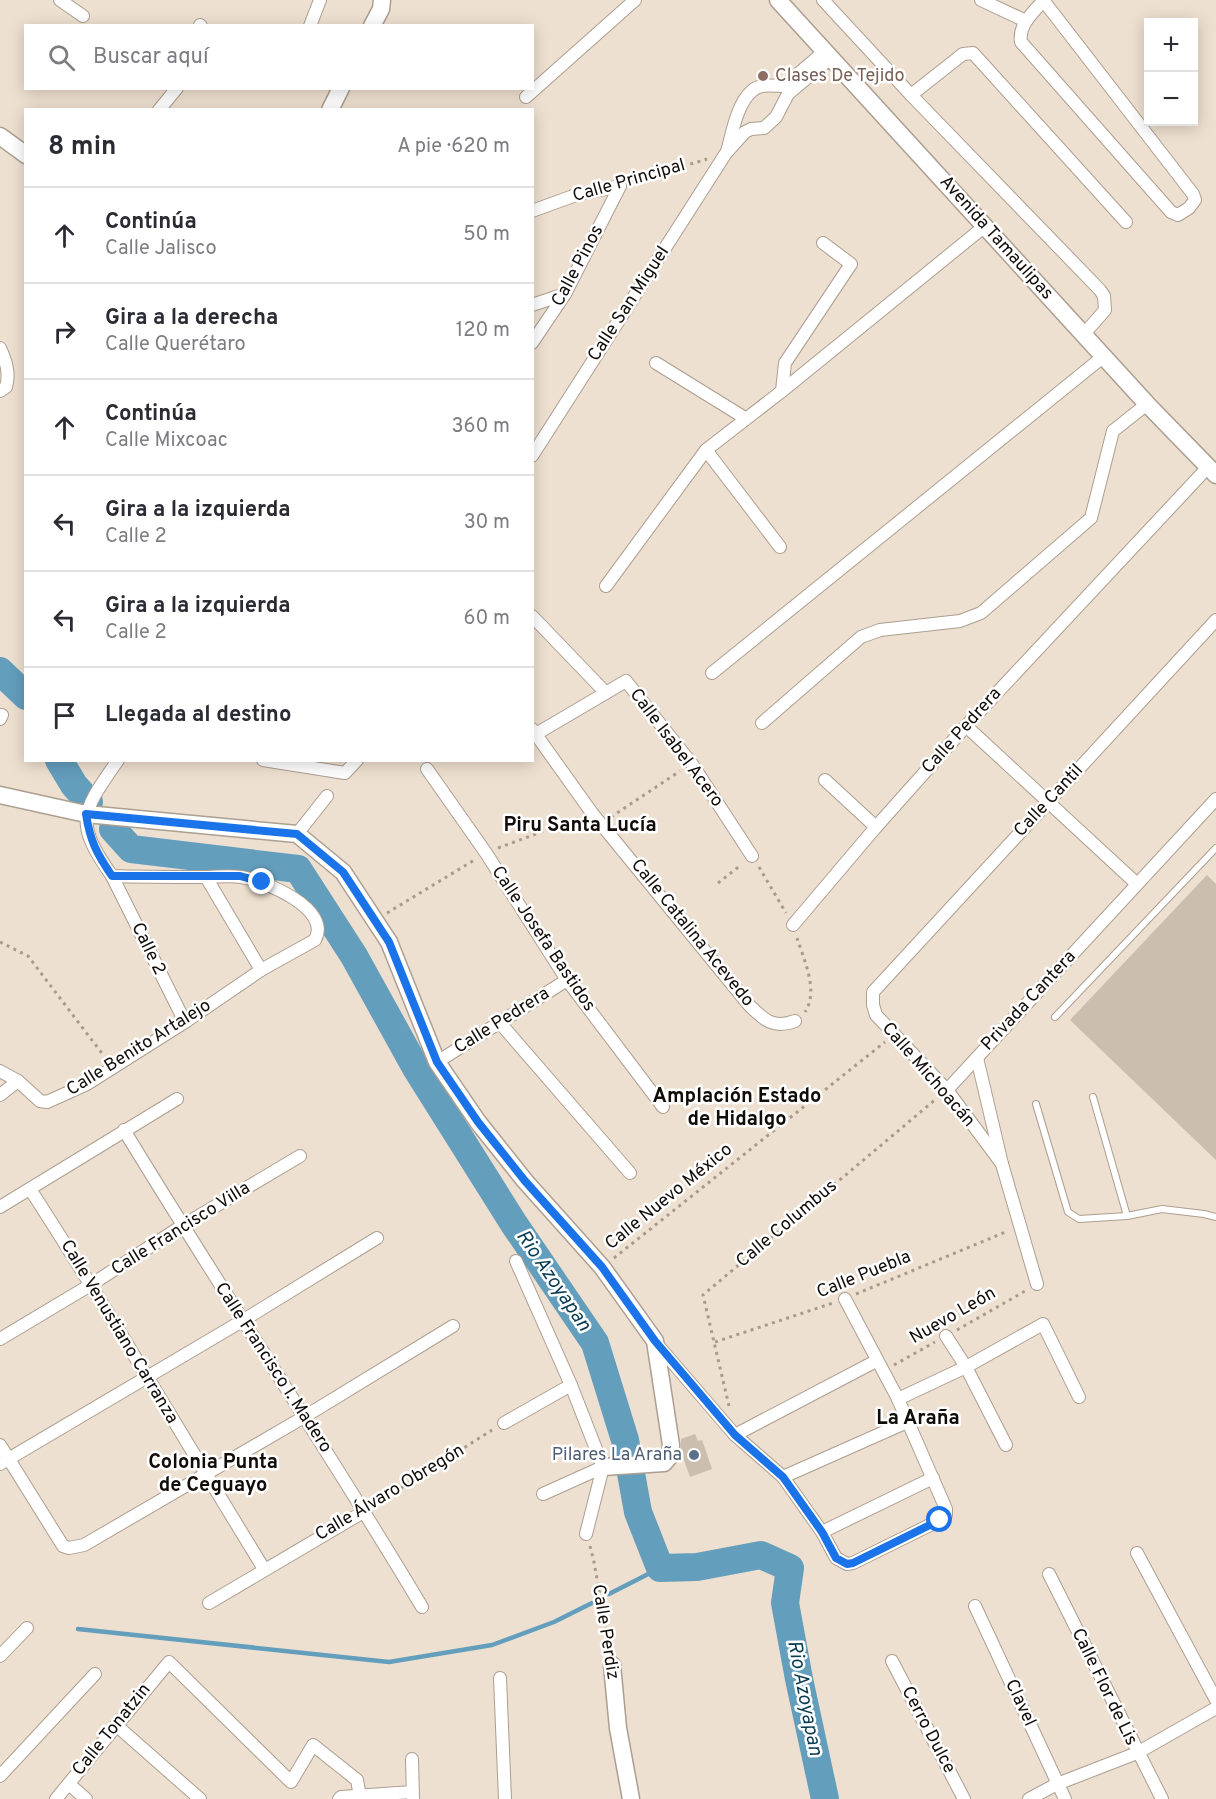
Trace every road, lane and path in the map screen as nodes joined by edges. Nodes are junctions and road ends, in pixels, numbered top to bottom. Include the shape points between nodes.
1 (60, 0) edge
2 (320, 0) edge
3 (382, 0) edge
4 (634, 0) edge
5 (778, 0) edge
6 (823, 0) edge
7 (981, 0) edge
8 (1043, 1) edge
9 (83, 16) dead end
10 (1026, 21) junction
11 (311, 24) edge
12 (373, 24) edge
13 (829, 54) junction
14 (175, 90) edge
15 (340, 90) edge
16 (534, 90) edge
17 (534, 90) edge
18 (786, 90) junction
19 (911, 95) junction
20 (526, 97) dead end
21 (161, 108) edge
22 (331, 108) edge
23 (739, 110) junction
24 (751, 129) junction
25 (0, 136) edge
26 (726, 153) junction
27 (24, 154) edge
28 (620, 186) junction
29 (534, 210) edge
30 (1126, 222) dead end
31 (985, 226) junction
32 (823, 243) dead end
33 (565, 294) junction
34 (534, 304) edge
35 (1084, 334) junction
36 (534, 340) edge
37 (0, 348) edge
38 (1104, 356) junction
39 (656, 363) dead end
40 (0, 391) edge
41 (782, 391) junction
42 (1147, 404) junction
43 (746, 418) junction
44 (706, 450) junction
45 (534, 453) edge
46 (1212, 470) edge
47 (780, 547) dead end
48 (606, 586) dead end
49 (534, 618) edge
50 (1216, 620) edge
51 (712, 673) dead end
52 (606, 693) junction
53 (762, 723) dead end
54 (966, 726) junction
55 (534, 732) edge
56 (117, 762) edge
57 (277, 762) edge
58 (355, 762) edge
59 (692, 764) junction
60 (427, 769) dead end
61 (825, 780) dead end
62 (0, 795) edge
63 (327, 796) dead end
64 (1216, 799) edge
65 (1050, 801) junction
66 (592, 813) junction
67 (86, 814) junction
68 (602, 823) junction
69 (876, 827) junction
70 (297, 834) junction
71 (1216, 848) edge
72 (486, 853) junction
73 (753, 856) junction
74 (112, 876) junction
75 (206, 877) junction
76 (718, 883) dead end
77 (1137, 884) junction
78 (375, 921) junction
79 (793, 925) junction
80 (0, 942) edge
81 (261, 970) junction
82 (567, 980) junction
83 (881, 983) joint
84 (1055, 1017) dead end
85 (795, 1021) joint
86 (185, 1022) junction
87 (500, 1023) junction
88 (894, 1035) junction
89 (977, 1058) junction
90 (437, 1062) junction
91 (112, 1067) junction
92 (0, 1071) edge
93 (18, 1081) junction
94 (947, 1090) junction
95 (0, 1095) edge
96 (1093, 1097) dead end
97 (177, 1099) dead end
98 (1036, 1104) dead end
99 (663, 1107) dead end
100 (124, 1130) junction
101 (300, 1156) dead end
102 (1002, 1164) junction
103 (630, 1173) dead end
104 (30, 1189) junction
105 (0, 1207) edge
106 (1127, 1216) junction
107 (1216, 1217) edge
108 (182, 1226) junction
109 (1020, 1226) junction
110 (377, 1238) dead end
111 (516, 1262) dead end
112 (602, 1267) junction
113 (92, 1284) junction
114 (1037, 1284) joint
115 (844, 1299) junction
116 (242, 1321) junction
117 (453, 1326) dead end
118 (946, 1336) junction
119 (0, 1339) edge
120 (655, 1341) junction
121 (715, 1342) junction
122 (879, 1367) junction
123 (966, 1367) junction
124 (146, 1377) junction
125 (571, 1384) junction
126 (1079, 1397) dead end
127 (898, 1399) junction
128 (304, 1417) junction
129 (907, 1422) junction
130 (504, 1423) joint
131 (735, 1435) junction
132 (0, 1445) edge
133 (1006, 1445) dead end
134 (4, 1461) edge
135 (603, 1467) junction
136 (206, 1475) junction
137 (783, 1477) junction
138 (933, 1479) junction
139 (543, 1494) dead end
140 (365, 1511) junction
141 (822, 1532) junction
142 (586, 1534) joint
143 (1137, 1553) dead end
144 (264, 1569) junction
145 (1048, 1574) dead end
146 (209, 1603) dead end
147 (975, 1606) dead end
148 (422, 1607) dead end
149 (27, 1628) dead end
150 (0, 1656) edge
151 (892, 1661) dead end
152 (612, 1665) joint
153 (95, 1674) dead end
154 (500, 1678) dead end
155 (1216, 1700) edge
156 (1216, 1708) edge
157 (116, 1725) junction
158 (1137, 1753) junction
159 (412, 1759) dead end
160 (0, 1776) edge
161 (69, 1784) junction
162 (1058, 1784) junction
163 (412, 1795) edge
164 (360, 1796) junction
165 (340, 1798) edge
166 (56, 1799) edge
167 (86, 1799) edge
168 (200, 1799) edge
169 (505, 1799) edge
170 (631, 1799) edge
171 (964, 1799) edge
172 (1029, 1799) edge
173 (1065, 1799) edge
174 (1162, 1799) edge

1 - 9 street
2 - 11 street
3 - 12 street
4 - 17 street
5 - 13 street, Avenida Tamaulipas
6 - 19 street
7 - 10 street
8 - 10 street
8 - 10 street via 1193,194 1195,200 1189,208 1178,215 1171,212 1021,42
13 - 18 street, Calle San Miguel
13 - 31 street, Avenida Tamaulipas
14 - 21 street
15 - 22 street
16 - 20 street
18 - 23 street, Calle San Miguel via 767,85 752,90
18 - 24 street, Calle San Miguel via 776,117 765,128
19 - 30 street via 963,54 973,53
19 - 35 street via 1100,290 1105,310
23 - 24 street
23 - 26 street, Calle San Miguel
24 - 26 street, Calle San Miguel
25 - 27 street
26 - 28 path, Calle Principal
26 - 45 street, Calle San Miguel
28 - 29 street, Calle Principal via 576,195
28 - 33 street, Calle Pinos
31 - 35 street, Avenida Tamaulipas
31 - 41 street
32 - 41 street via 851,264 785,363
33 - 34 street
33 - 36 street, Calle Pinos
35 - 38 street, Avenida Tamaulipas
37 - 40 street via 9,378
38 - 42 street, Avenida Tamaulipas
38 - 51 street
39 - 43 street
41 - 43 street
42 - 46 street, Avenida Tamaulipas
42 - 53 street via 1113,431 1091,518 981,614 960,621 880,630 861,637
43 - 44 street
44 - 47 street
44 - 48 street
46 - 54 street, Calle Pedrera
49 - 52 street, Calle Isabel Acero
50 - 65 street, Calle Cantil
52 - 55 street
52 - 59 street, Calle Isabel Acero via 626,681
54 - 65 street
54 - 69 street, Calle Pedrera
55 - 66 street, Calle Catalina Acevedo
56 - 67 street
57 - 58 street via 345,772
59 - 68 path
59 - 73 street, Calle Isabel Acero
60 - 72 street, Calle Josefa Bastidos
61 - 69 street
62 - 67 street
63 - 70 street
64 - 77 street, Privada Cantera
65 - 77 street
65 - 83 street, Calle Cantil
66 - 68 street, Calle Catalina Acevedo
66 - 72 path
67 - 70 street
67 - 74 street, Calle 2 via 96,853
68 - 85 street, Calle Catalina Acevedo via 749,1005 770,1022 782,1025
69 - 79 street, Calle Pedrera
70 - 78 street via 343,872
71 - 84 lane
72 - 78 path
72 - 82 street, Calle Josefa Bastidos
73 - 76 path
73 - 79 path
74 - 75 street
74 - 86 street, Calle 2
75 - 81 street
75 - 81 street, Calle Benito Artalejo via 240,876 262,882 289,896 318,921 315,940
77 - 89 street, Privada Cantera
78 - 90 street via 389,942
79 - 85 path via 811,991 810,1005
80 - 91 path via 28,957
81 - 86 street, Calle Benito Artalejo
82 - 87 street, Calle Pedrera
82 - 99 street, Calle Josefa Bastidos
83 - 88 street, Calle Michoacán via 873,992 873,1005 876,1016
86 - 91 street, Calle Benito Artalejo
87 - 90 street, Calle Pedrera
87 - 103 street
88 - 94 street, Calle Michoacán
88 - 112 path, Calle Nuevo México
89 - 94 street
89 - 102 street, Privada Cantera
90 - 112 street via 525,1181
91 - 93 street, Calle Benito Artalejo via 87,1084 47,1102 40,1101
92 - 93 street
93 - 95 street
94 - 102 street, Calle Michoacán
94 - 121 path, Calle Columbus via 703,1295
96 - 106 lane
97 - 100 street
98 - 106 lane via 1068,1212 1079,1220
100 - 104 street
100 - 108 street, Calle Francisco I. Madero
101 - 108 street, Calle Francisco Villa
102 - 109 street, Privada Cantera
104 - 105 street
104 - 113 street, Calle Venustiano Carranza
106 - 107 lane via 1162,1209
108 - 113 street, Calle Francisco Villa
108 - 116 street, Calle Francisco I. Madero
109 - 114 street, Privada Cantera
109 - 115 path, Calle Puebla
110 - 116 street
111 - 125 street
112 - 120 street
113 - 119 street, Calle Francisco Villa
113 - 124 street, Calle Venustiano Carranza
114 - 118 path, Nuevo León
115 - 121 path, Calle Puebla
115 - 122 street
116 - 124 street
116 - 128 street, Calle Francisco I. Madero
117 - 128 street
118 - 122 path, Nuevo León
118 - 123 street
120 - 131 street
120 - 135 street via 670,1456 656,1465
121 - 131 path, Calle Columbus
122 - 127 street
122 - 131 street
123 - 126 street via 1043,1324
123 - 127 street
123 - 133 street
124 - 134 street
124 - 136 street, Calle Venustiano Carranza
125 - 130 street
125 - 135 street
127 - 129 street
128 - 136 street
128 - 140 street, Calle Francisco I. Madero
129 - 137 street
129 - 138 street
130 - 140 path, Calle Álvaro Obregón
131 - 137 street
132 - 134 street
134 - 136 street via 63,1546 69,1548 84,1545
135 - 139 street
135 - 142 street
136 - 144 street, Calle Venustiano Carranza
137 - 141 street
138 - 141 street
138 - 141 street via 946,1504 945,1515 853,1563 836,1558
140 - 144 street, Calle Álvaro Obregón
140 - 148 street, Calle Francisco I. Madero
142 - 152 path, Calle Perdiz
143 - 155 street
144 - 146 street, Calle Álvaro Obregón
145 - 158 street, Calle Flor de Lis
147 - 162 street, Clavel
149 - 150 street
151 - 171 street, Cerro Dulce
152 - 170 street, Calle Perdiz
153 - 160 street
154 - 169 street
156 - 158 street
157 - 161 street, Calle Tonatzin
157 - 164 street, Calle Tonatzin via 169,1662 291,1782 313,1745 357,1780
157 - 168 street
158 - 162 street
158 - 174 street, Calle Flor de Lis
159 - 163 street
161 - 166 street, Calle Tonatzin
161 - 167 street
162 - 172 street
162 - 173 street, Clavel
163 - 164 street
164 - 165 street

